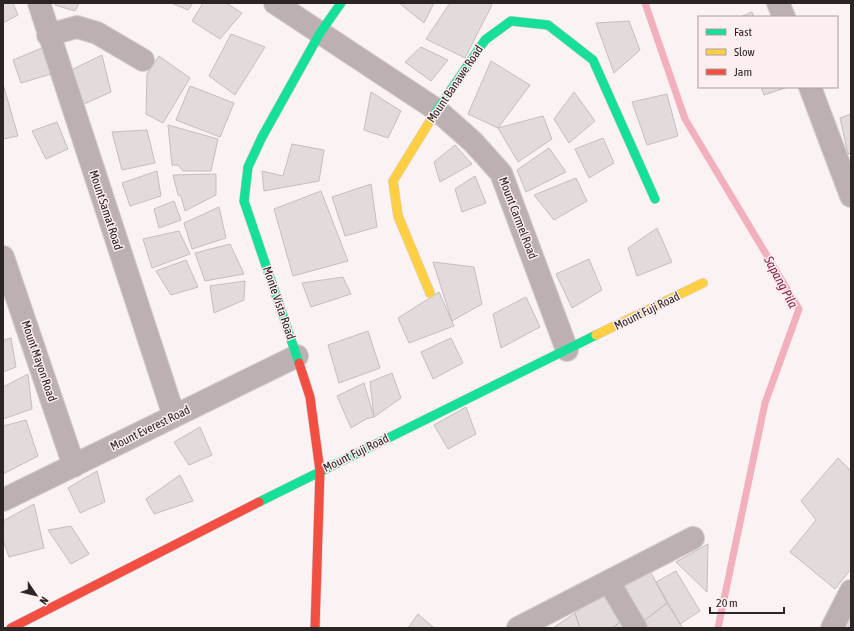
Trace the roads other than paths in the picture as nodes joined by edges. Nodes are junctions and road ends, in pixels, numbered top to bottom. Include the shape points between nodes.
1 (39, 3) edge
2 (275, 3) edge
3 (340, 3) edge
4 (778, 3) edge
5 (784, 16) edge
6 (320, 33) junction
7 (48, 35) junction
8 (143, 60) dead end
9 (810, 88) edge
10 (437, 110) junction
11 (851, 196) edge
12 (655, 198) dead end
13 (3, 257) edge
14 (704, 283) dead end
15 (430, 293) dead end
16 (567, 350) junction
17 (297, 356) junction
18 (174, 416) junction
19 (74, 466) junction
20 (320, 472) junction
21 (3, 500) edge
22 (693, 538) dead end
23 (609, 582) junction
24 (851, 591) edge
25 (11, 628) edge
26 (315, 628) edge
27 (520, 628) edge
28 (636, 628) edge
29 (832, 628) edge

1 - 7 street, Mount Samat Road
2 - 6 street, Mount Carmel Road
3 - 6 street, Monte Vista Road
4 - 5 street
6 - 10 street, Mount Carmel Road
6 - 17 street, Monte Vista Road via 248,167 244,201
7 - 8 street via 77,27 97,33
7 - 18 street, Mount Samat Road
9 - 11 street
10 - 12 street, Mount Banawe Road via 485,40 511,21 548,25 593,60
10 - 15 street, Mount Banawe Road via 393,180 398,216
10 - 16 street, Mount Carmel Road via 474,142 501,173
13 - 19 street, Mount Mayon Road
14 - 16 street, Mount Fuji Road
16 - 20 street, Mount Fuji Road
17 - 18 street, Mount Everest Road
17 - 20 street, Monte Vista Road via 310,397
18 - 19 street, Mount Everest Road
19 - 21 street, Mount Everest Road
20 - 25 street, Mount Fuji Road
20 - 26 street, Monte Vista Road
22 - 23 street
23 - 27 street
23 - 28 street
24 - 29 street

